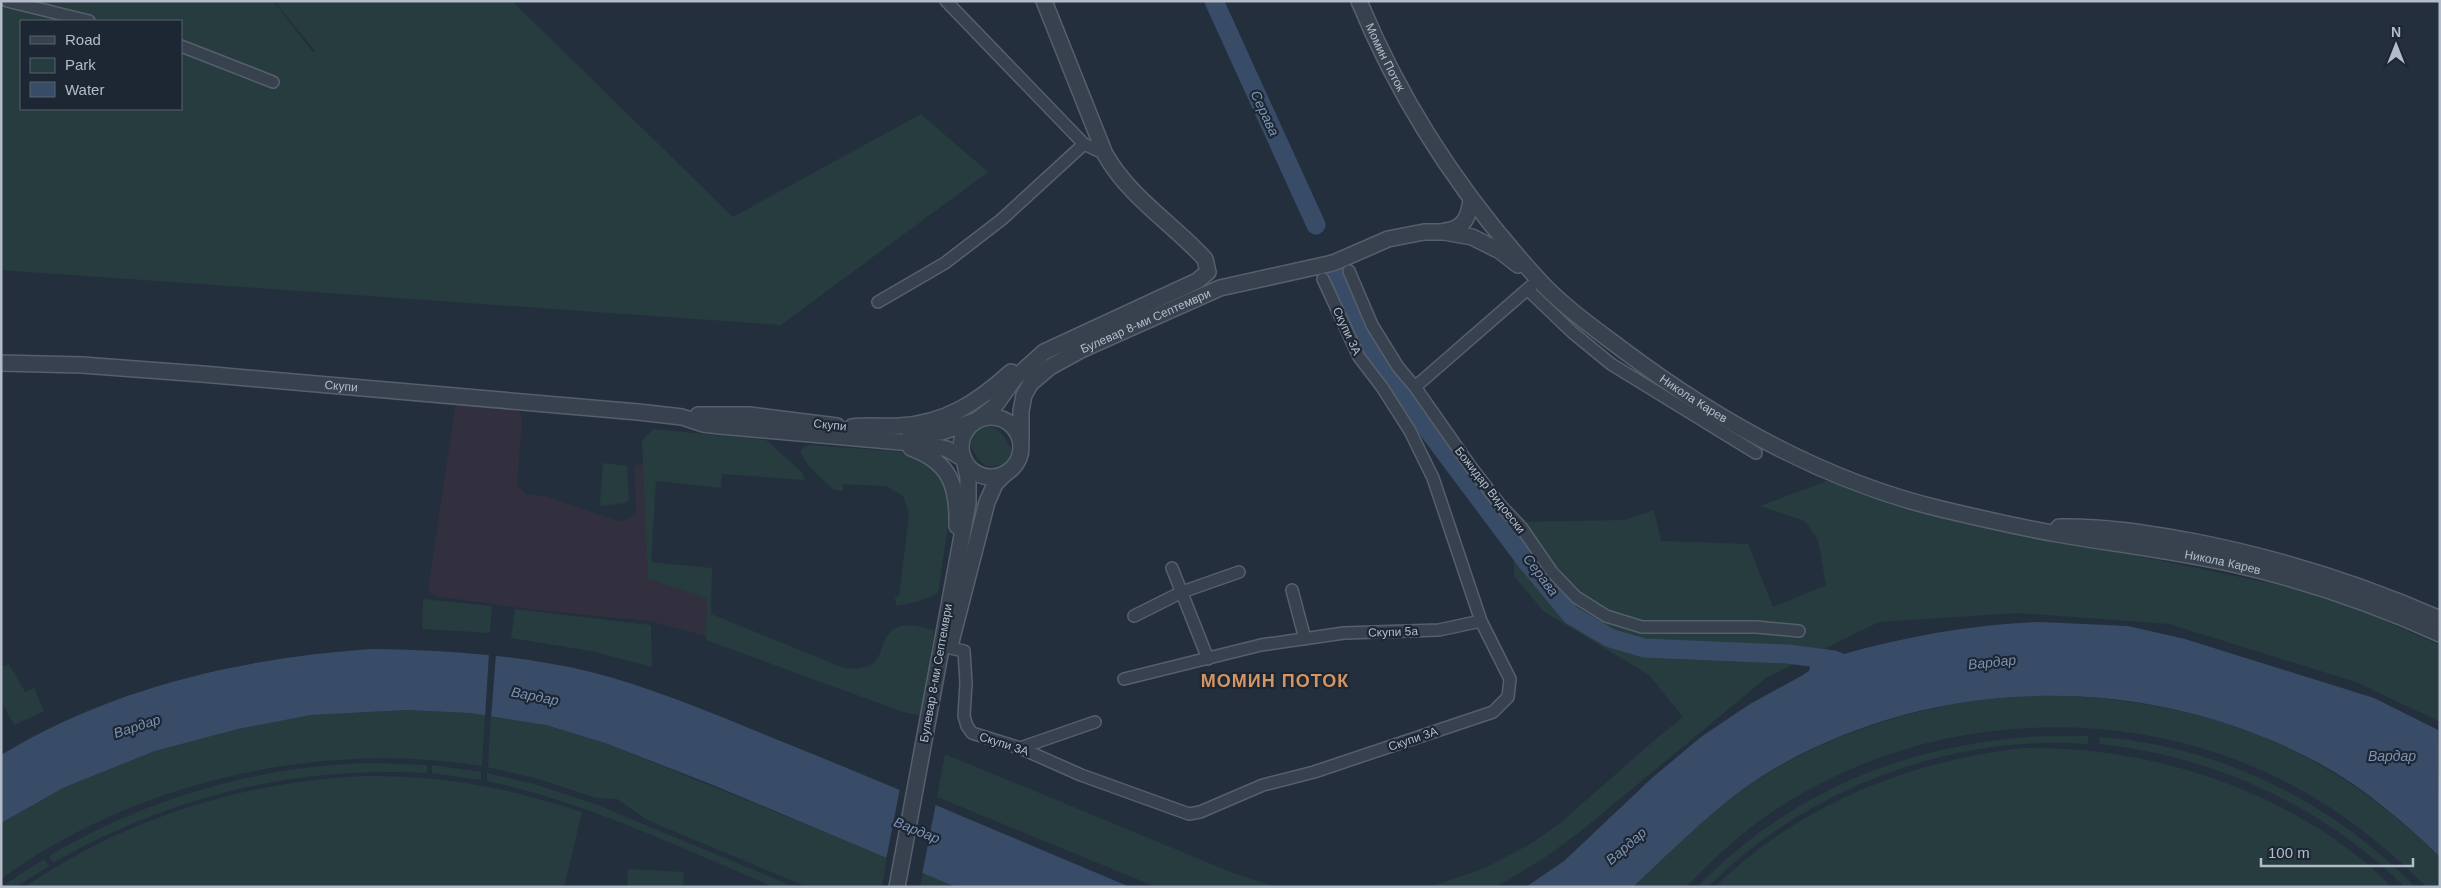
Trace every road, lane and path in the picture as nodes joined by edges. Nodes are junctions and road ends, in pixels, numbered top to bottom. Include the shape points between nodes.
1 (7, 1) edge
2 (946, 1) edge
3 (1044, 1) edge
4 (1359, 1) edge
5 (85, 20) edge
6 (182, 46) edge
7 (273, 82) dead end
8 (1084, 144) junction
9 (1105, 154) junction
10 (1456, 176) joint
11 (1471, 199) junction
12 (1444, 232) junction
13 (1350, 263) junction
14 (1323, 279) dead end
15 (1532, 284) junction
16 (878, 302) dead end
17 (1044, 352) junction
18 (1, 362) edge
19 (1415, 387) junction
20 (682, 417) junction
21 (977, 420) junction
22 (852, 427) junction
23 (880, 440) junction
24 (1021, 440) junction
25 (1756, 453) dead end
26 (964, 459) junction
27 (1005, 474) junction
28 (1995, 521) junction
29 (956, 559) junction
30 (1172, 568) dead end
31 (1239, 572) dead end
32 (1292, 590) dead end
33 (1182, 592) junction
34 (1134, 616) dead end
35 (2440, 619) edge
36 (1481, 620) junction
37 (1799, 631) dead end
38 (2440, 634) edge
39 (1305, 639) junction
40 (950, 648) junction
41 (1208, 660) junction
42 (1124, 679) dead end
43 (1095, 722) dead end
44 (931, 727) junction
45 (1020, 748) junction
46 (897, 887) edge
47 (907, 887) edge

1 - 5 street
2 - 8 street
3 - 9 street
4 - 10 street, Момин Поток via 1414,113
6 - 7 street
8 - 9 street
8 - 16 street via 1001,220 952,258
9 - 17 street, Булевар 8-ми Септември via 1132,191 1205,258 1208,272 1197,282
10 - 11 street, Никола Карев
11 - 12 street via 1469,214 1461,226
11 - 15 street, Никола Карев
12 - 13 street, Булевар 8-ми Септември via 1412,233 1393,238
12 - 15 street via 1478,239 1500,251
13 - 19 street, Божидар Видоески via 1383,345
13 - 24 street, Булевар 8-ми Септември via 1310,268 1220,288 1081,350 1050,367 1031,383 1024,395 1021,411
14 - 36 street, Скупи 3А via 1359,357 1382,387 1422,453
15 - 19 street
15 - 25 street via 1572,332 1612,364
15 - 28 street, Никола Карев via 1642,364 1745,432 1853,482 1914,502
17 - 21 street, Булевар 8-ми Септември via 1015,378 994,407
17 - 22 street via 1020,365 977,402 950,416 916,425
18 - 20 street, Скупи via 202,374
19 - 37 street, Божидар Видоески via 1471,467 1500,506 1521,527 1552,572 1591,608 1642,627 1756,627
20 - 22 street, Скупи via 749,416
20 - 23 street, Скупи via 712,425
21 - 22 street, Скупи via 930,434
21 - 24 street via 1004,421 1013,427
21 - 26 street via 961,439 960,450
23 - 26 street, Скупи via 940,446
23 - 29 street via 928,454 945,470 956,498
24 - 27 street via 1019,460
26 - 27 street via 982,475
26 - 29 street, Булевар 8-ми Септември via 969,494
27 - 40 street, Булевар 8-ми Септември via 995,484 987,502
28 - 35 street, Никола Карев via 2058,527 2104,527 2240,551 2343,580
28 - 38 street, Никола Карев via 2235,564 2334,592
29 - 44 street, Булевар 8-ми Септември
30 - 33 street
31 - 33 street
32 - 39 street
33 - 34 street
33 - 41 street
36 - 39 street, Скупи 5а via 1439,630 1344,633
36 - 45 street, Скупи 3А via 1510,679 1508,696 1493,712 1314,772 1263,785 1200,812 1189,814
39 - 41 street, Скупи 5а via 1261,645
40 - 44 street, Булевар 8-ми Септември
40 - 45 street, Скупи 3А via 964,651 966,683 963,703 967,726 972,734
41 - 42 street, Скупи 5а
43 - 45 street
44 - 46 street, Булевар 8-ми Септември
44 - 47 street, Булевар 8-ми Септември

